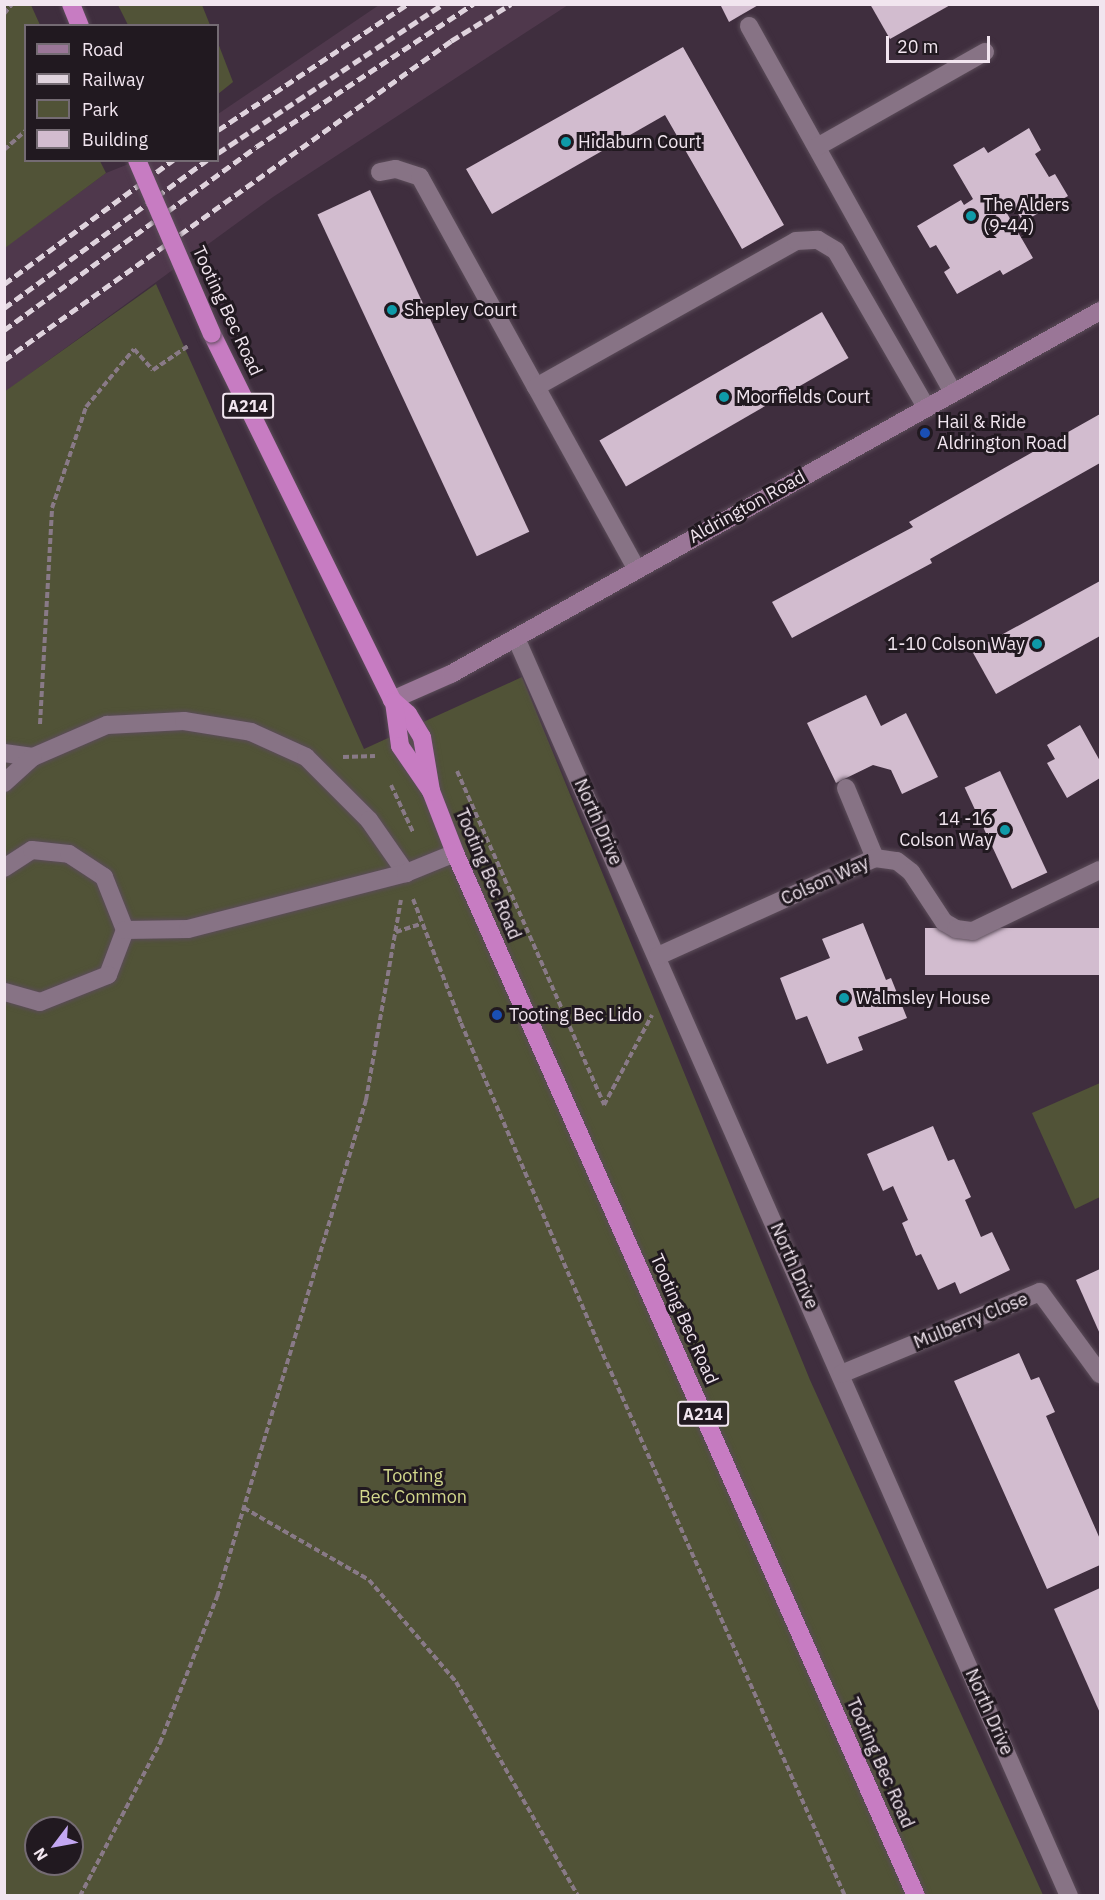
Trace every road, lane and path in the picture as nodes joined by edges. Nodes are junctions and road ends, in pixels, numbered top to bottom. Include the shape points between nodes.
1 (12, 4) edge
2 (71, 4) edge
3 (4, 14) edge
4 (79, 24) edge
5 (749, 26) dead end
6 (985, 52) dead end
7 (24, 132) edge
8 (817, 147) junction
9 (4, 150) edge
10 (138, 162) edge
11 (380, 172) dead end
12 (1101, 311) edge
13 (191, 344) dead end
14 (536, 387) junction
15 (953, 392) junction
16 (926, 407) junction
17 (636, 568) junction
18 (516, 638) junction
19 (393, 701) junction
20 (4, 753) edge
21 (33, 757) junction
22 (453, 762) dead end
23 (388, 778) dead end
24 (4, 783) edge
25 (846, 788) dead end
26 (455, 853) junction
27 (875, 858) junction
28 (8, 860) edge
29 (428, 864) junction
30 (1101, 870) edge
31 (406, 873) junction
32 (125, 930) junction
33 (658, 956) junction
34 (670, 983) junction
35 (4, 992) edge
36 (841, 1374) junction
37 (1101, 1374) edge
38 (244, 1508) junction
39 (80, 1896) edge
40 (578, 1896) edge
41 (845, 1896) edge
42 (916, 1896) edge
43 (1069, 1896) edge

1 - 3 path
2 - 4 highway
5 - 8 street
6 - 8 street
7 - 9 path
8 - 15 street
10 - 19 highway, Tooting Bec Road / A214, bridge via 212,334
11 - 14 street via 396,169 420,177
12 - 15 street, Aldrington Road
13 - 21 path via 153,370 134,349 86,407 52,508 44,709
14 - 16 street via 796,241 818,240 836,251
14 - 17 street
15 - 16 street, Aldrington Road
16 - 17 street, Aldrington Road
17 - 18 street, Aldrington Road
18 - 19 street, Aldrington Road
18 - 33 street, North Drive
19 - 26 highway, Tooting Bec Road / A214 via 408,714 422,737 431,791
20 - 21 street
21 - 24 street
21 - 31 street via 107,725 184,721 251,732 306,757 369,820
22 - 34 path via 604,1105
23 - 29 path
25 - 27 street
26 - 29 street
26 - 42 highway, Tooting Bec Road / A214
27 - 30 street, Colson Way via 897,861 911,872 944,922 956,929 973,931
27 - 33 street, Colson Way
28 - 32 street via 32,850 69,854 104,877
29 - 31 street
31 - 32 street via 188,929
32 - 35 street via 108,975 40,1002
33 - 34 street, North Drive
34 - 36 street, North Drive
36 - 37 street, Mulberry Close via 1040,1292
36 - 43 street, North Drive
38 - 39 path via 217,1597 160,1743
38 - 40 path via 369,1580 456,1682
38 - 41 path via 366,1100 396,932 420,924 602,1352

